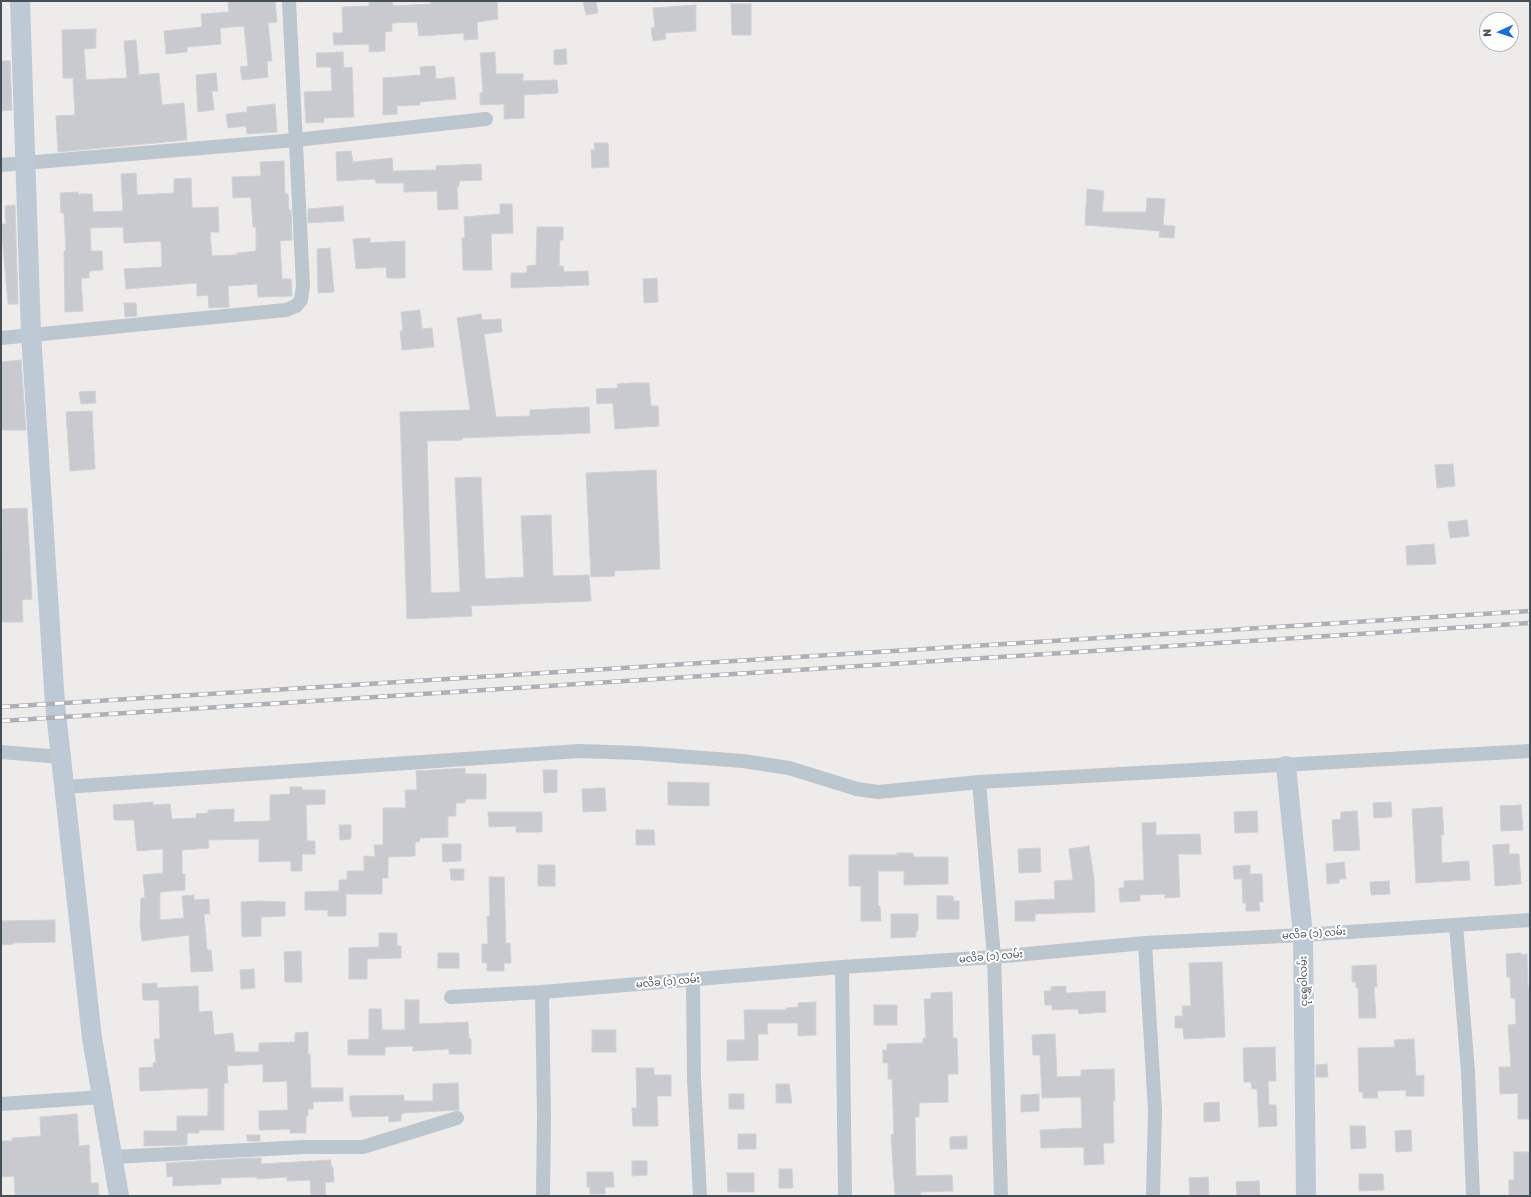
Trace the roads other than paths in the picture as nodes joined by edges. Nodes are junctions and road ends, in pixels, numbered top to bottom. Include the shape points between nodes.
1 (20, 1) edge
2 (289, 1) edge
3 (486, 119) dead end
4 (296, 140) junction
5 (25, 162) junction
6 (1, 165) edge
7 (31, 334) junction
8 (1, 338) edge
9 (1530, 751) edge
10 (1, 752) edge
11 (61, 757) junction
12 (1286, 766) junction
13 (979, 782) junction
14 (65, 787) junction
15 (1530, 920) edge
16 (1456, 925) junction
17 (1303, 935) junction
18 (1145, 943) junction
19 (994, 957) junction
20 (842, 967) junction
21 (693, 980) junction
22 (542, 992) junction
23 (452, 997) dead end
24 (102, 1097) junction
25 (1, 1104) edge
26 (457, 1118) dead end
27 (112, 1157) junction
28 (119, 1196) edge
29 (543, 1196) edge
30 (700, 1196) edge
31 (846, 1196) edge
32 (1001, 1196) edge
33 (1153, 1196) edge
34 (1306, 1196) edge
35 (1473, 1196) edge

1 - 5 street
2 - 4 street
3 - 4 street
4 - 5 street
4 - 7 street via 303,286 301,300 296,306 286,310
5 - 6 street
5 - 7 street
7 - 8 street
7 - 11 street via 55,704
9 - 12 street
10 - 11 street
11 - 14 street
12 - 13 street
12 - 17 street, ငုရွှေဝါလမ်း
13 - 14 street via 878,792 857,789 789,768 743,761 579,751
13 - 19 street
14 - 24 street via 92,1038
15 - 16 street, မလိခ (၁) လမ်း
16 - 17 street, မလိခ (၁) လမ်း
16 - 35 street via 1468,1072
17 - 18 street, မလိခ (၁) လမ်း
17 - 34 street, ငုရွှေဝါလမ်း
18 - 19 street, မလိခ (၁) လမ်း
18 - 33 street via 1155,1110
19 - 20 street, မလိခ (၁) လမ်း
19 - 32 street
20 - 21 street, မလိခ (၁) လမ်း
20 - 31 street
21 - 22 street, မလိခ (၁) လမ်း
21 - 30 street via 694,1079
22 - 23 street, မလိခ (၁) လမ်း
22 - 29 street
24 - 25 street
24 - 27 street
26 - 27 street via 363,1147 305,1147
27 - 28 street

